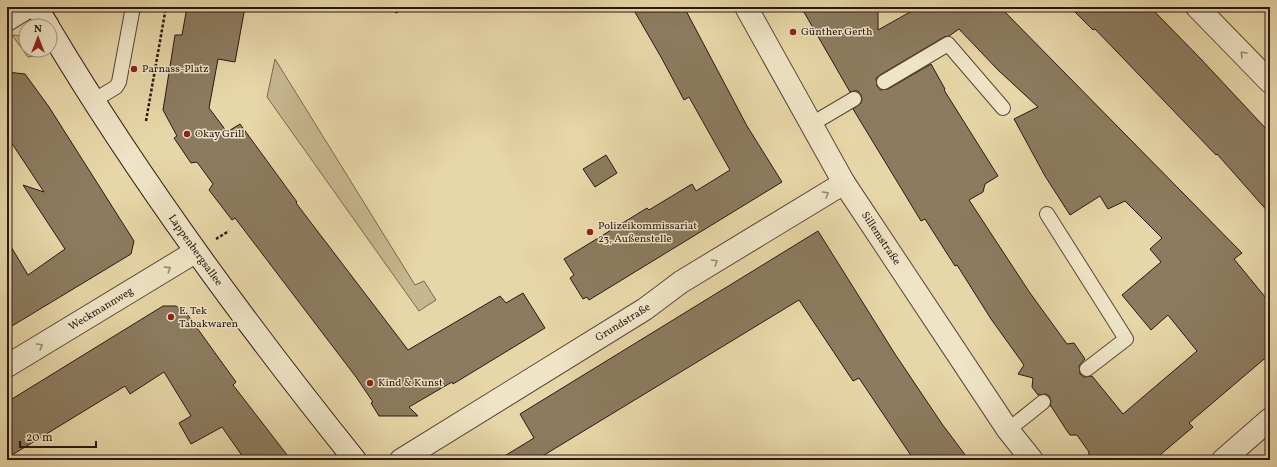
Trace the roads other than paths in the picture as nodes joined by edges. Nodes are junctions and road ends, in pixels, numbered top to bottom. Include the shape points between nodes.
1 (28, 7) edge
2 (36, 7) edge
3 (133, 7) edge
4 (746, 7) edge
5 (1197, 7) edge
6 (43, 18) edge
7 (7, 20) edge
8 (58, 43) edge
9 (884, 82) dead end
10 (1270, 82) edge
11 (854, 99) dead end
12 (93, 101) junction
13 (1003, 108) dead end
14 (810, 125) junction
15 (844, 183) junction
16 (1047, 214) dead end
17 (195, 252) junction
18 (7, 366) edge
19 (1087, 369) dead end
20 (1044, 402) dead end
21 (1270, 419) edge
22 (1008, 430) junction
23 (355, 460) edge
24 (400, 460) edge
25 (1032, 460) edge
26 (1222, 460) edge

1 - 7 street
2 - 6 street
3 - 12 lane via 119,82 116,87
4 - 14 street, Sillemstraße
10 -> 5 street
8 - 12 street, Lappenbergsallee
9 - 13 lane via 948,44
11 - 14 lane
12 - 17 street, Lappenbergsallee
14 - 15 street, Sillemstraße
15 - 22 street, Sillemstraße
24 -> 15 street, Grundstraße via 645,309 681,282
16 - 19 lane via 1126,339
18 -> 17 street, Weckmannweg
17 - 23 street, Lappenbergsallee
20 - 22 lane
21 - 26 street
22 - 25 street, Sillemstraße

